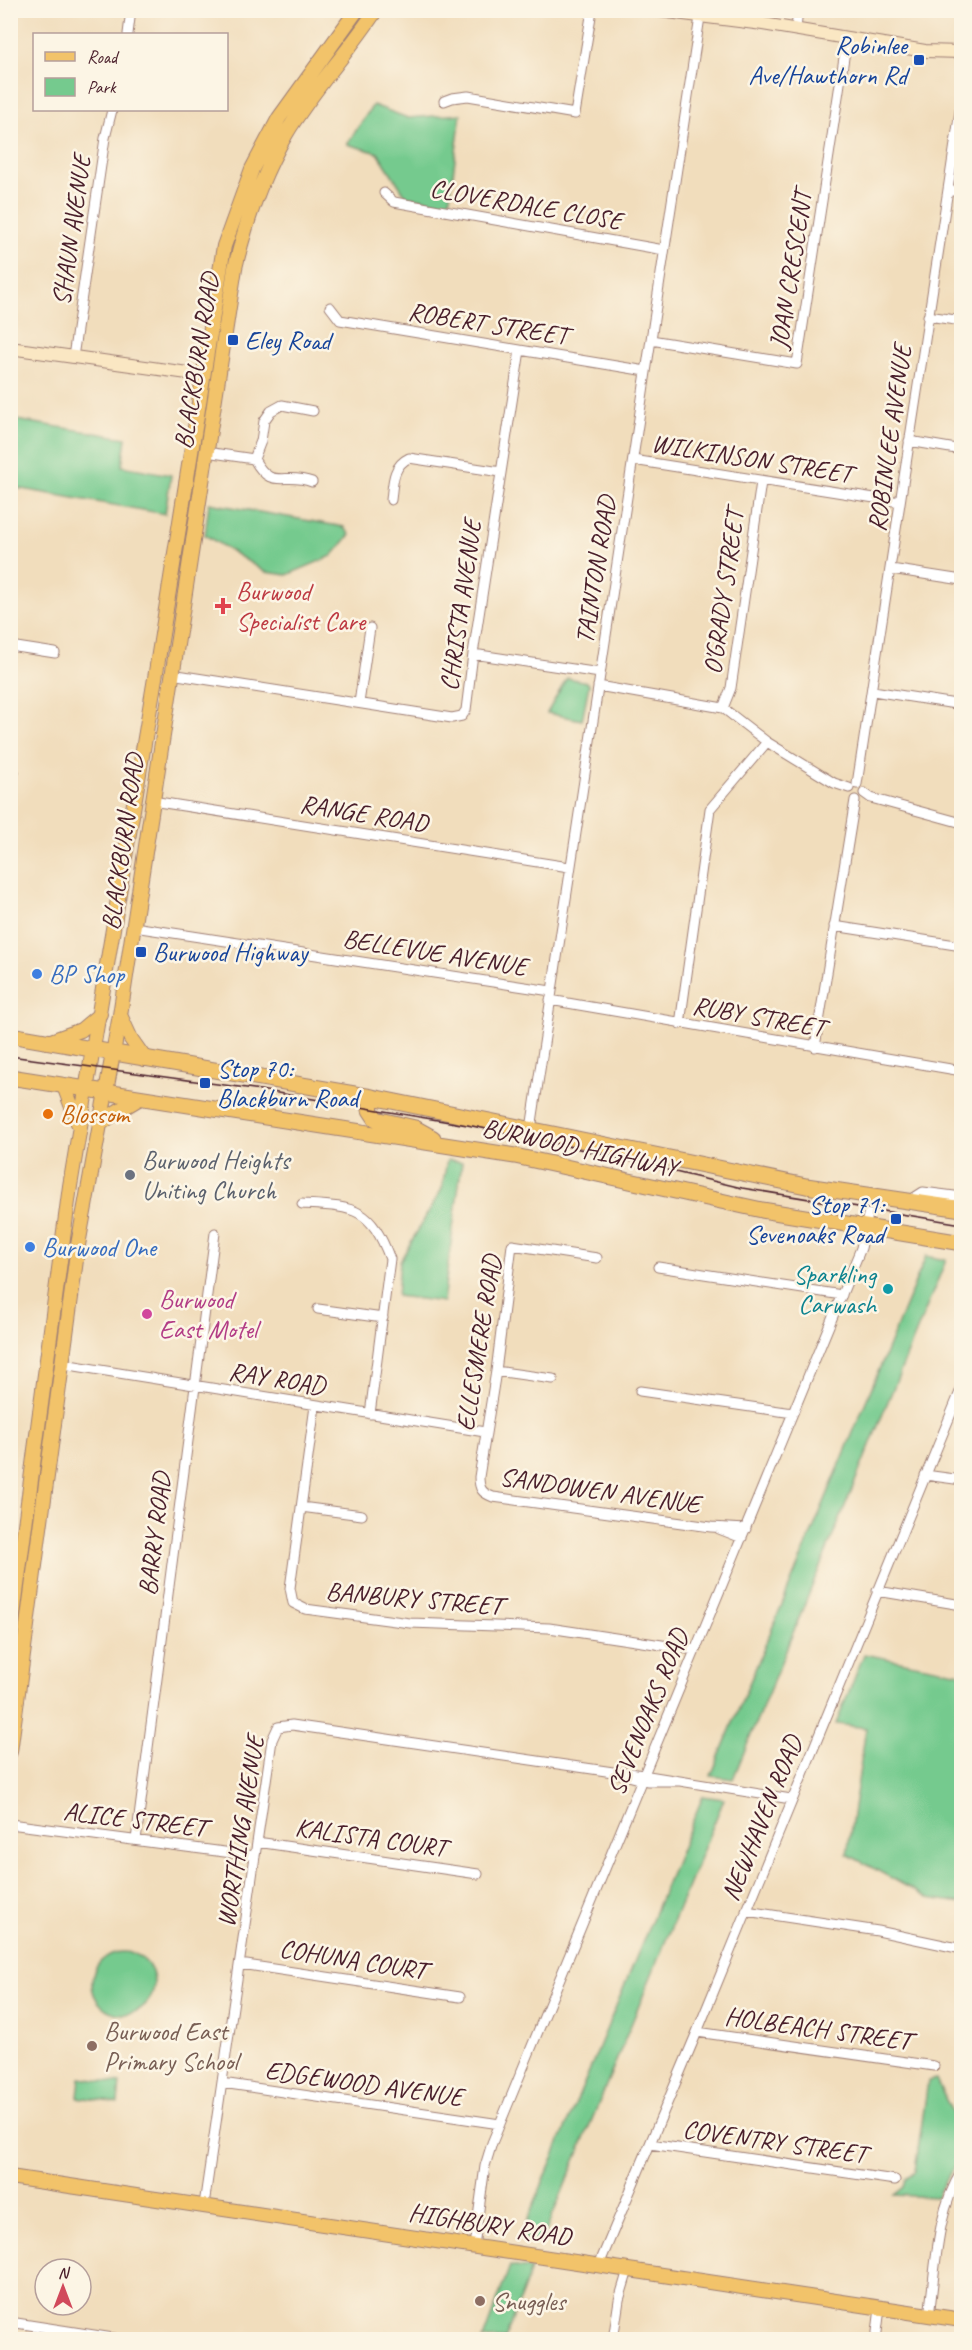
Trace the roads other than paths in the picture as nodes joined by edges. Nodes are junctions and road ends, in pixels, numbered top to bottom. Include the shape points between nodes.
1 (131, 10) edge
2 (357, 10) edge
3 (363, 10) edge
4 (376, 10) edge
5 (592, 10) edge
6 (652, 10) edge
7 (798, 10) edge
8 (700, 17) junction
9 (796, 29) junction
10 (128, 33) edge
11 (847, 38) junction
12 (326, 53) junction
13 (961, 58) edge
14 (962, 98) edge
15 (444, 101) dead end
16 (112, 111) edge
17 (948, 190) junction
18 (962, 192) edge
19 (384, 194) dead end
20 (664, 250) junction
21 (330, 307) dead end
22 (928, 316) junction
23 (962, 321) edge
24 (651, 340) junction
25 (10, 348) edge
26 (520, 350) junction
27 (73, 357) junction
28 (646, 371) junction
29 (202, 375) junction
30 (217, 378) junction
31 (313, 411) dead end
32 (909, 441) junction
33 (962, 450) edge
34 (206, 452) junction
35 (254, 459) junction
36 (633, 460) junction
37 (501, 472) junction
38 (312, 482) dead end
39 (761, 482) junction
40 (391, 500) dead end
41 (900, 502) junction
42 (891, 569) junction
43 (962, 580) edge
44 (370, 628) dead end
45 (10, 646) edge
46 (56, 653) dead end
47 (473, 654) junction
48 (156, 672) junction
49 (600, 673) junction
50 (171, 674) junction
51 (598, 686) junction
52 (873, 691) junction
53 (359, 703) junction
54 (962, 705) edge
55 (723, 708) junction
56 (767, 742) junction
57 (853, 786) junction
58 (864, 793) junction
59 (855, 800) junction
60 (152, 801) junction
61 (962, 823) edge
62 (569, 867) junction
63 (834, 926) junction
64 (134, 927) junction
65 (962, 946) edge
66 (551, 996) junction
67 (100, 1014) junction
68 (120, 1015) junction
69 (680, 1024) junction
70 (10, 1035) edge
71 (48, 1042) junction
72 (815, 1047) junction
73 (94, 1050) junction
74 (113, 1053) junction
75 (145, 1059) junction
76 (962, 1071) edge
77 (10, 1077) edge
78 (64, 1086) junction
79 (87, 1089) junction
80 (106, 1093) junction
81 (372, 1097) junction
82 (140, 1098) junction
83 (100, 1124) junction
84 (80, 1128) junction
85 (531, 1129) junction
86 (443, 1144) junction
87 (872, 1196) junction
88 (962, 1197) edge
89 (909, 1201) junction
90 (303, 1204) dead end
91 (962, 1209) edge
92 (866, 1228) junction
93 (215, 1233) dead end
94 (962, 1243) edge
95 (597, 1258) dead end
96 (658, 1268) dead end
97 (842, 1295) junction
98 (318, 1309) dead end
99 (383, 1318) junction
100 (46, 1361) junction
101 (63, 1364) junction
102 (496, 1371) junction
103 (553, 1379) dead end
104 (195, 1386) junction
105 (962, 1387) edge
106 (639, 1392) dead end
107 (315, 1406) junction
108 (793, 1413) junction
109 (370, 1414) junction
110 (485, 1432) junction
111 (925, 1475) junction
112 (962, 1480) edge
113 (483, 1494) joint
114 (301, 1507) junction
115 (362, 1515) dead end
116 (744, 1533) junction
117 (877, 1592) junction
118 (962, 1605) edge
119 (10, 1638) edge
120 (695, 1650) junction
121 (15, 1681) edge
122 (10, 1752) edge
123 (644, 1777) junction
124 (791, 1799) junction
125 (10, 1824) edge
126 (136, 1840) junction
127 (257, 1842) junction
128 (255, 1856) junction
129 (478, 1874) dead end
130 (746, 1911) junction
131 (962, 1949) edge
132 (240, 1964) junction
133 (460, 1996) dead end
134 (697, 2032) junction
135 (934, 2066) dead end
136 (222, 2083) junction
137 (500, 2124) junction
138 (650, 2144) junction
139 (962, 2171) edge
140 (10, 2177) edge
141 (895, 2180) dead end
142 (204, 2205) junction
143 (474, 2246) junction
144 (598, 2265) junction
145 (624, 2269) junction
146 (880, 2308) junction
147 (929, 2315) junction
148 (962, 2320) edge
149 (10, 2322) edge
150 (126, 2340) edge
151 (614, 2340) edge
152 (876, 2340) edge

1 - 10 street
2 - 12 main road, BLACKBURN ROAD
3 - 12 main road
4 - 30 main road, BLACKBURN ROAD via 287,132 259,189 235,268
5 - 15 street via 575,114 468,96
6 - 8 main road
7 - 9 street
8 - 9 main road
8 - 20 street, TAINTON ROAD
9 - 11 main road
11 - 13 main road
11 - 24 street, JOAN CRESCENT via 797,364
12 - 29 main road, BLACKBURN ROAD via 279,118 241,194 224,246
14 - 17 street, ROBINLEE AVENUE
16 - 27 street, SHAUN AVENUE
17 - 18 street
17 - 22 street, ROBINLEE AVENUE
19 - 20 street, CLOVERDALE CLOSE via 394,202
20 - 24 street, TAINTON ROAD
21 - 26 street, ROBERT STREET via 340,320
22 - 23 street
22 - 32 street, ROBINLEE AVENUE
24 - 28 street, TAINTON ROAD
25 - 27 main road
26 - 28 street, ROBERT STREET
26 - 37 street, CHRISTA AVENUE
27 - 29 main road
28 - 36 street, TAINTON ROAD
29 - 30 main road
29 - 48 main road, BLACKBURN ROAD
30 - 34 main road, BLACKBURN ROAD
31 - 35 street via 282,405 271,411 264,421
32 - 33 street
32 - 41 street, ROBINLEE AVENUE
34 - 35 street
34 - 50 main road, BLACKBURN ROAD
35 - 38 street via 262,474 274,479 289,477
36 - 39 street, WILKINSON STREET
36 - 49 street, TAINTON ROAD
37 - 40 street via 410,458 402,461 395,473
37 - 47 street, CHRISTA AVENUE
39 - 41 street, WILKINSON STREET
39 - 55 street, O'GRADY STREET via 731,688
41 - 42 street, ROBINLEE AVENUE
42 - 43 street
42 - 52 street, ROBINLEE AVENUE
44 - 53 street
45 - 46 street
47 - 49 street
47 - 53 street, CHRISTA AVENUE via 462,716 452,718
48 - 50 main road
48 - 67 main road, BLACKBURN ROAD
49 - 51 street, TAINTON ROAD
50 - 53 street, CHRISTA AVENUE
50 - 60 main road, BLACKBURN ROAD
51 - 55 street
51 - 62 street, TAINTON ROAD
52 - 54 street
52 - 57 street, ROBINLEE AVENUE
55 - 56 street
56 - 57 street via 834,783
56 - 69 street via 710,809
57 - 58 street via 861,785
57 - 59 street via 850,797
58 - 59 street
58 - 61 street
59 - 63 street
60 - 62 street, RANGE ROAD
60 - 64 main road, BLACKBURN ROAD
62 - 66 street, TAINTON ROAD
63 - 65 street
63 - 72 street
64 - 66 street, BELLEVUE AVENUE
64 - 68 main road, BLACKBURN ROAD
66 - 69 street, RUBY STREET
66 - 85 street, TAINTON ROAD
67 - 71 main road via 81,1030
67 - 73 main road, BLACKBURN ROAD
68 - 74 main road, BLACKBURN ROAD
68 - 75 main road
69 - 72 street, RUBY STREET
70 - 71 highway, BURWOOD HIGHWAY
71 - 73 highway, BURWOOD HIGHWAY
72 - 76 street, RUBY STREET
73 - 74 highway, BURWOOD HIGHWAY
73 - 79 main road, BLACKBURN ROAD
74 - 75 highway, BURWOOD HIGHWAY
74 - 80 main road, BLACKBURN ROAD
75 - 81 highway, BURWOOD HIGHWAY
77 - 78 highway, BURWOOD HIGHWAY
78 - 79 highway, BURWOOD HIGHWAY
78 - 84 main road
79 - 80 highway, BURWOOD HIGHWAY
79 - 84 main road, BLACKBURN ROAD
80 - 82 highway, BURWOOD HIGHWAY
80 - 83 main road, BLACKBURN ROAD
81 - 85 highway, BURWOOD HIGHWAY
81 - 86 highway via 370,1110 376,1119 415,1128
82 - 83 main road
82 - 86 highway, BURWOOD HIGHWAY
83 - 101 main road, BLACKBURN ROAD via 78,1245
84 - 100 main road, BLACKBURN ROAD
85 - 87 highway, BURWOOD HIGHWAY
86 - 92 highway, BURWOOD HIGHWAY via 545,1162 753,1209
87 - 89 highway, BURWOOD HIGHWAY
87 - 92 street, SEVENOAKS ROAD
88 - 89 street, BURWOOD HIGHWAY via 923,1192
89 - 91 highway, BURWOOD HIGHWAY
90 - 99 street via 342,1207 366,1216 383,1240 390,1259
92 - 94 highway, BURWOOD HIGHWAY
92 - 97 street, SEVENOAKS ROAD
93 - 104 street, BARRY ROAD
95 - 102 street, ELLESMERE ROAD via 512,1245
96 - 97 street
97 - 108 street, SEVENOAKS ROAD
98 - 99 street
99 - 109 street
100 - 101 main road
100 - 119 main road, BLACKBURN ROAD
101 - 104 street, RAY ROAD
101 - 121 main road, BLACKBURN ROAD
102 - 103 street
102 - 110 street, ELLESMERE ROAD
104 - 107 street, RAY ROAD
104 - 126 street, BARRY ROAD
105 - 111 street, NEWHAVEN ROAD
106 - 108 street
107 - 109 street, RAY ROAD
107 - 114 street, BANBURY STREET
108 - 116 street, SEVENOAKS ROAD
109 - 110 street, RAY ROAD
110 - 113 street, ELLESMERE ROAD via 478,1477
111 - 112 street
111 - 117 street, NEWHAVEN ROAD
113 - 116 street, SANDOWEN AVENUE
114 - 115 street
114 - 120 street, BANBURY STREET via 290,1588 293,1603 305,1609 410,1623 549,1628
116 - 120 street, SEVENOAKS ROAD
117 - 118 street
117 - 124 street, NEWHAVEN ROAD
120 - 123 street, SEVENOAKS ROAD
121 - 122 main road, BLACKBURN ROAD
123 - 124 street, WORTHING AVENUE
123 - 127 street, WORTHING AVENUE via 292,1725 278,1727 272,1740
123 - 137 street, SEVENOAKS ROAD
124 - 130 street, NEWHAVEN ROAD
125 - 126 street, ALICE STREET
126 - 128 street, ALICE STREET
127 - 128 street, WORTHING AVENUE
127 - 129 street, KALISTA COURT
128 - 132 street, WORTHING AVENUE
130 - 131 street via 878,1931
130 - 134 street, NEWHAVEN ROAD
132 - 133 street, COHUNA COURT
132 - 136 street, WORTHING AVENUE
134 - 135 street, HOLBEACH STREET
134 - 138 street, NEWHAVEN ROAD
136 - 137 street, EDGEWOOD AVENUE
136 - 142 street, WORTHING AVENUE
137 - 143 street, SEVENOAKS ROAD via 485,2166
138 - 141 street, COVENTRY STREET
138 - 144 street, NEWHAVEN ROAD
139 - 147 street via 950,2189 944,2211
140 - 142 main road, HIGHBURY ROAD
142 - 143 main road, HIGHBURY ROAD
143 - 144 main road, HIGHBURY ROAD
144 - 145 main road, HIGHBURY ROAD
145 - 146 main road, HIGHBURY ROAD
145 - 151 street
146 - 147 main road, HIGHBURY ROAD
146 - 152 street
147 - 148 main road, HIGHBURY ROAD
149 - 150 street

